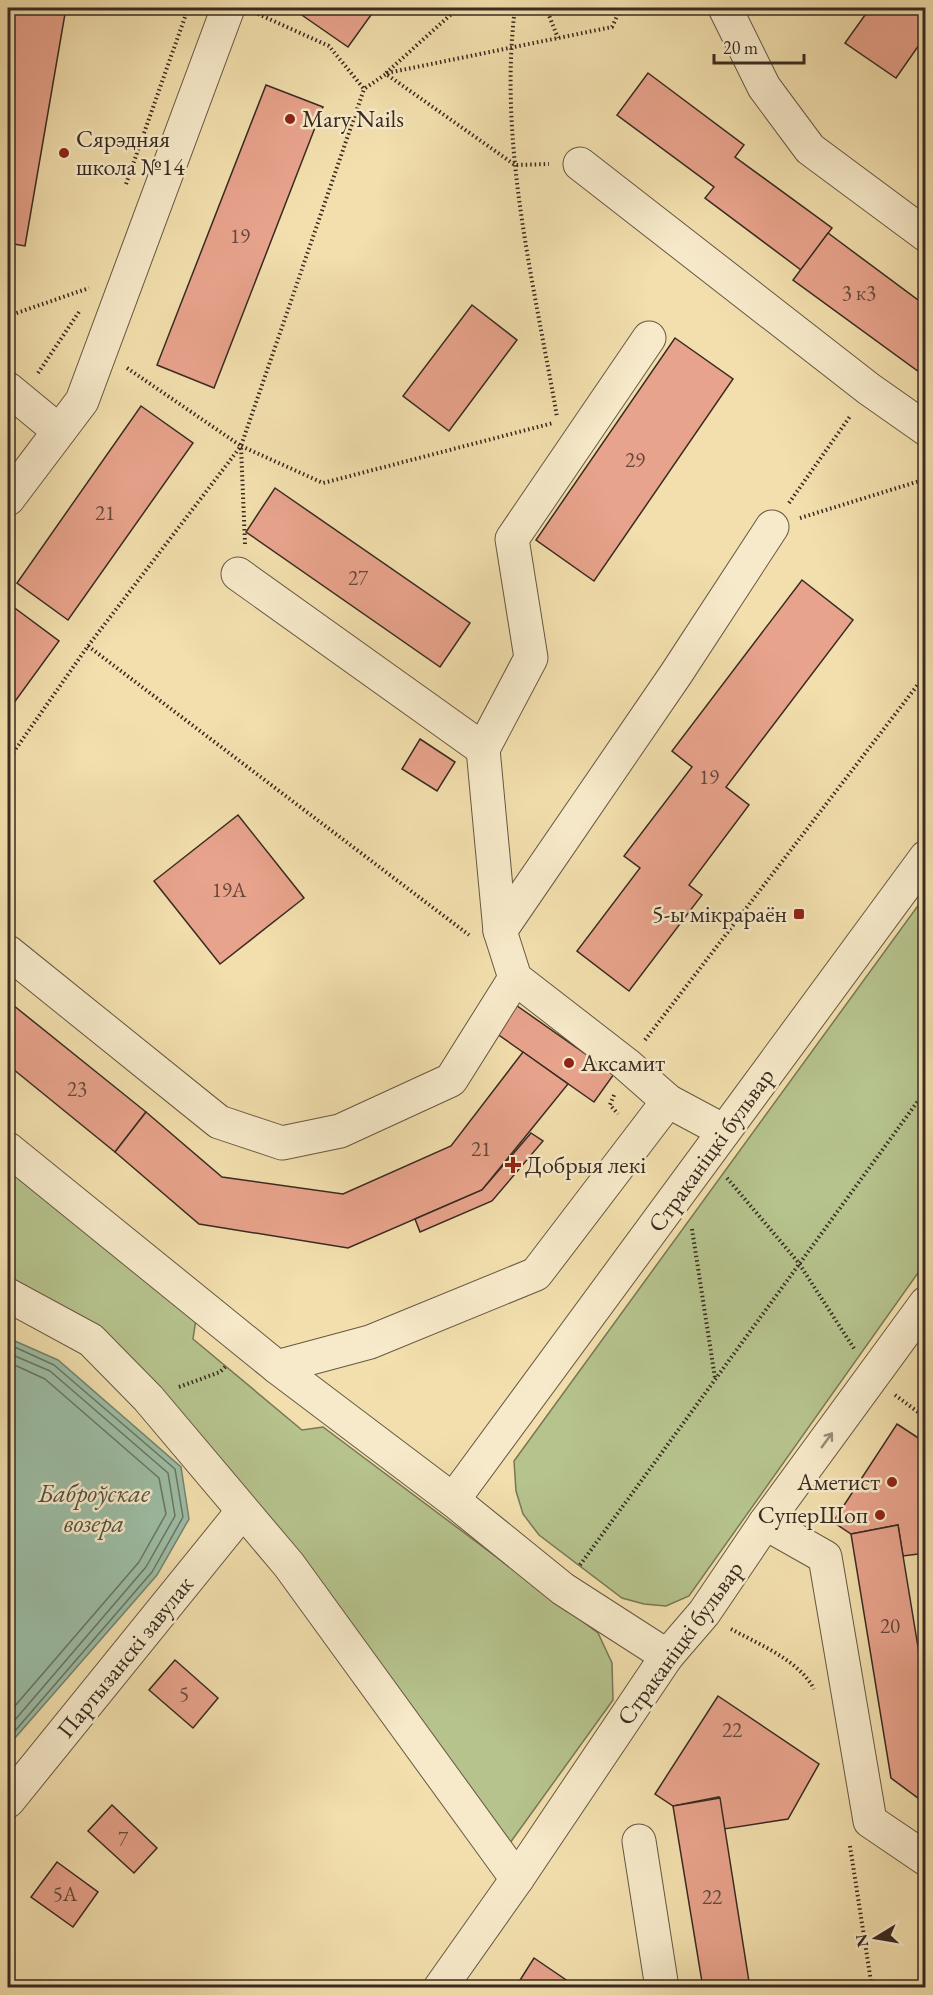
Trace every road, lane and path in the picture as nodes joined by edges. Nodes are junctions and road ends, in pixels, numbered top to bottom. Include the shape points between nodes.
1 (177, 8) edge
2 (458, 8) edge
3 (515, 8) edge
4 (546, 8) edge
5 (621, 8) edge
6 (725, 8) edge
7 (226, 9) edge
8 (558, 38) junction
9 (510, 48) junction
10 (386, 74) junction
11 (364, 88) junction
12 (580, 164) joint
13 (514, 165) junction
14 (124, 190) dead end
15 (926, 235) edge
16 (93, 278) dead end
17 (89, 288) junction
18 (85, 299) dead end
19 (8, 316) edge
20 (649, 338) dead end
21 (102, 351) junction
22 (869, 389) junction
23 (14, 393) edge
24 (926, 429) edge
25 (59, 431) junction
26 (241, 446) junction
27 (926, 479) edge
28 (8, 499) edge
29 (772, 527) junction
30 (238, 574) dead end
31 (88, 646) junction
32 (926, 674) edge
33 (483, 749) junction
34 (8, 760) edge
35 (926, 857) edge
36 (500, 931) junction
37 (8, 952) edge
38 (515, 978) junction
39 (626, 1064) junction
40 (926, 1090) edge
41 (668, 1101) junction
42 (716, 1143) junction
43 (8, 1149) edge
44 (798, 1262) junction
45 (8, 1295) edge
46 (926, 1303) edge
47 (248, 1344) junction
48 (277, 1367) junction
49 (873, 1378) junction
50 (148, 1398) junction
51 (926, 1418) edge
52 (453, 1500) junction
53 (242, 1512) junction
54 (765, 1523) junction
55 (563, 1589) junction
56 (704, 1613) junction
57 (667, 1656) junction
58 (817, 1696) dead end
59 (8, 1801) edge
60 (848, 1837) dead end
61 (639, 1841) dead end
62 (926, 1859) edge
63 (517, 1879) junction
64 (440, 1988) edge
65 (662, 1988) edge
66 (872, 1988) edge

1 - 14 path via 186,14
2 - 10 path
3 - 9 path
4 - 8 path
5 - 8 path via 612,27
6 - 15 street via 764,87 810,149
7 - 11 path via 255,13 329,46
7 - 21 street
8 - 9 path
9 - 10 path
9 - 13 path
10 - 11 path
10 - 13 path
11 - 26 path
12 - 13 path
12 - 22 street
13 - 26 path via 558,422 323,483
16 - 17 path
17 - 18 path
17 - 19 path
20 - 33 street via 512,539 531,658
21 - 23 path via 81,309
21 - 25 street via 82,401
21 - 26 path
22 - 24 street
22 - 29 path
23 - 25 street
25 - 28 street
26 - 31 path
27 - 29 path
29 - 36 street
30 - 33 street
31 - 34 path
31 - 36 path via 468,935
32 - 39 path
33 - 36 street
35 - 42 street, Страканіцкі бульвар
36 - 38 street
37 - 38 street via 219,1122 282,1143 340,1131 451,1080
38 - 39 street
39 - 41 street
40 - 44 path
41 - 42 street
41 - 48 street via 536,1274 370,1342
42 - 44 path
42 - 52 street, Страканіцкі бульвар
43 - 47 street
44 - 49 path
44 - 55 path
45 - 50 street via 91,1340
46 - 49 street, Страканіцкі бульвар
47 - 48 street
47 - 50 path via 220,1372
48 - 52 street
49 - 51 path
54 -> 49 street, Страканіцкі бульвар
50 - 53 street
52 - 55 street
53 - 59 street, Партызанскі завулак
53 - 63 street via 289,1565
54 - 56 street, Страканіцкі бульвар
54 - 62 street via 825,1557 870,1821
55 - 57 street
56 - 57 street, Страканіцкі бульвар
56 - 58 path via 776,1654 808,1678
57 - 63 street, Страканіцкі бульвар
60 - 66 path
61 - 65 street
63 - 64 street, Страканіцкі бульвар

